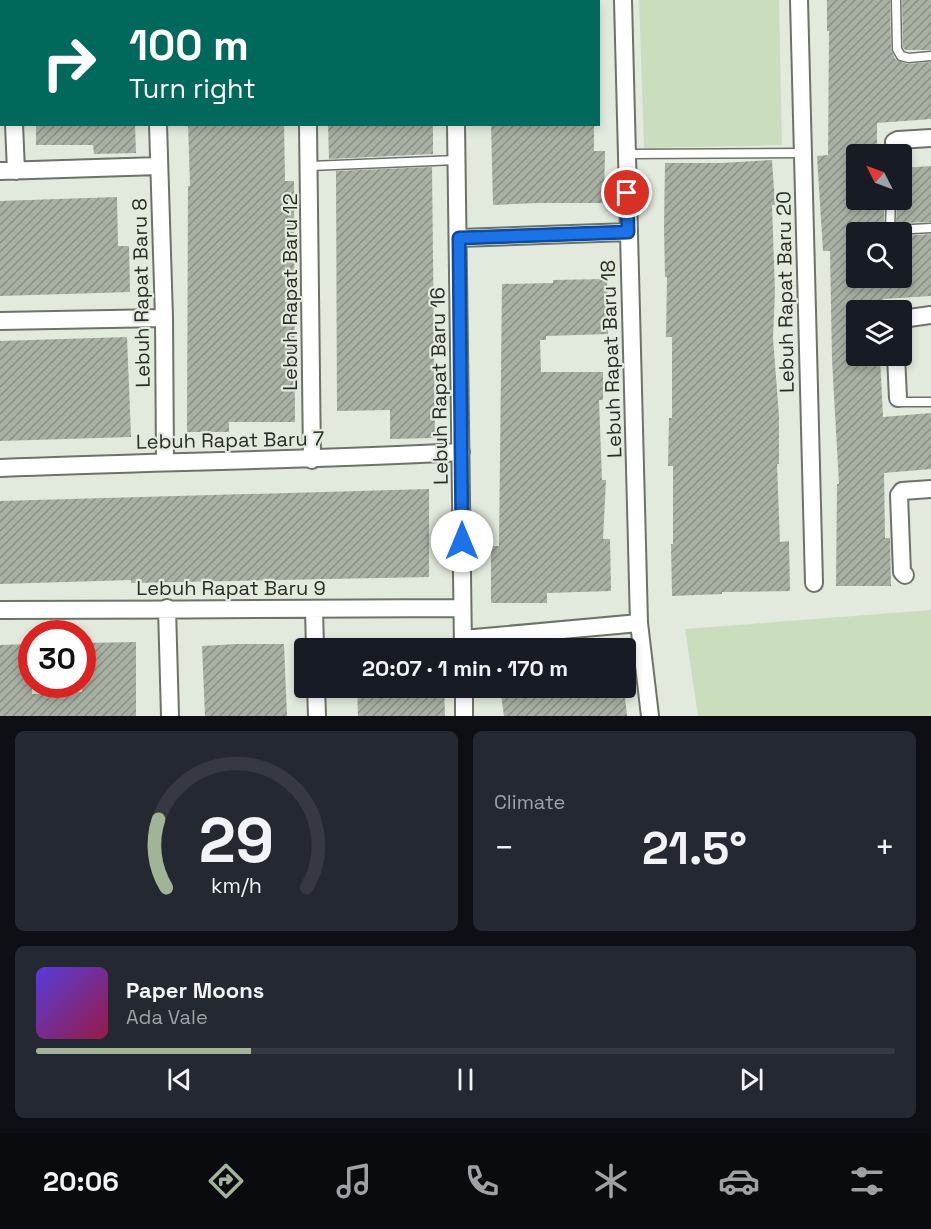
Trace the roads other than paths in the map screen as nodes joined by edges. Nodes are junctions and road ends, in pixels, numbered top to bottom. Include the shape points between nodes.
1 (623, 0) edge
2 (799, 0) edge
3 (896, 0) edge
4 (931, 56) edge
5 (14, 126) edge
6 (159, 126) edge
7 (308, 126) edge
8 (456, 126) edge
9 (931, 138) edge
10 (896, 144) edge
11 (803, 153) junction
12 (626, 154) junction
13 (457, 160) junction
14 (159, 166) junction
15 (310, 166) junction
16 (8, 171) edge
17 (891, 210) edge
18 (931, 228) edge
19 (628, 232) junction
20 (459, 238) junction
21 (931, 315) edge
22 (164, 318) junction
23 (912, 318) edge
24 (0, 321) edge
25 (896, 366) edge
26 (898, 398) joint
27 (931, 402) edge
28 (461, 452) junction
29 (312, 460) junction
30 (165, 461) junction
31 (0, 468) edge
32 (931, 489) edge
33 (905, 575) dead end
34 (814, 583) dead end
35 (167, 608) junction
36 (462, 608) junction
37 (0, 610) edge
38 (314, 610) junction
39 (639, 623) junction
40 (315, 638) edge
41 (463, 638) edge
42 (507, 638) edge
43 (316, 698) edge
44 (464, 698) edge
45 (170, 716) edge
46 (317, 716) edge
47 (464, 716) edge
48 (650, 716) edge

1 - 12 street, Lebuh Rapat Baru 18
2 - 11 street, Lebuh Rapat Baru 20
3 - 4 lane via 897,49 901,56
5 - 16 street
6 - 14 street, Lebuh Rapat Baru 8
7 - 15 street, Lebuh Rapat Baru 12
8 - 13 street, Lebuh Rapat Baru 16
9 - 10 street via 898,140
11 - 12 lane
11 - 34 street, Lebuh Rapat Baru 20
12 - 19 street, Lebuh Rapat Baru 18
13 - 15 lane
13 - 20 street, Lebuh Rapat Baru 16
14 - 16 street
14 - 22 street, Lebuh Rapat Baru 8
15 - 29 street, Lebuh Rapat Baru 12
17 - 18 lane via 890,226 894,230
19 - 20 street
19 - 39 street, Lebuh Rapat Baru 18
20 - 28 street, Lebuh Rapat Baru 16
21 - 23 street
22 - 24 street
22 - 30 street, Lebuh Rapat Baru 8
25 - 26 street
26 - 27 lane via 908,403
28 - 29 street, Lebuh Rapat Baru 7
28 - 36 street, Lebuh Rapat Baru 16
29 - 30 street, Lebuh Rapat Baru 7
30 - 31 street, Lebuh Rapat Baru 7
32 - 33 street via 902,491 899,495
35 - 37 street, Lebuh Rapat Baru 9
35 - 38 street, Lebuh Rapat Baru 9
35 - 45 street
36 - 38 street, Lebuh Rapat Baru 9
36 - 41 street, Lebuh Rapat Baru 16
38 - 40 street
39 - 42 street
39 - 48 street, Lebuh Rapat Baru 18
43 - 46 street
44 - 47 street

